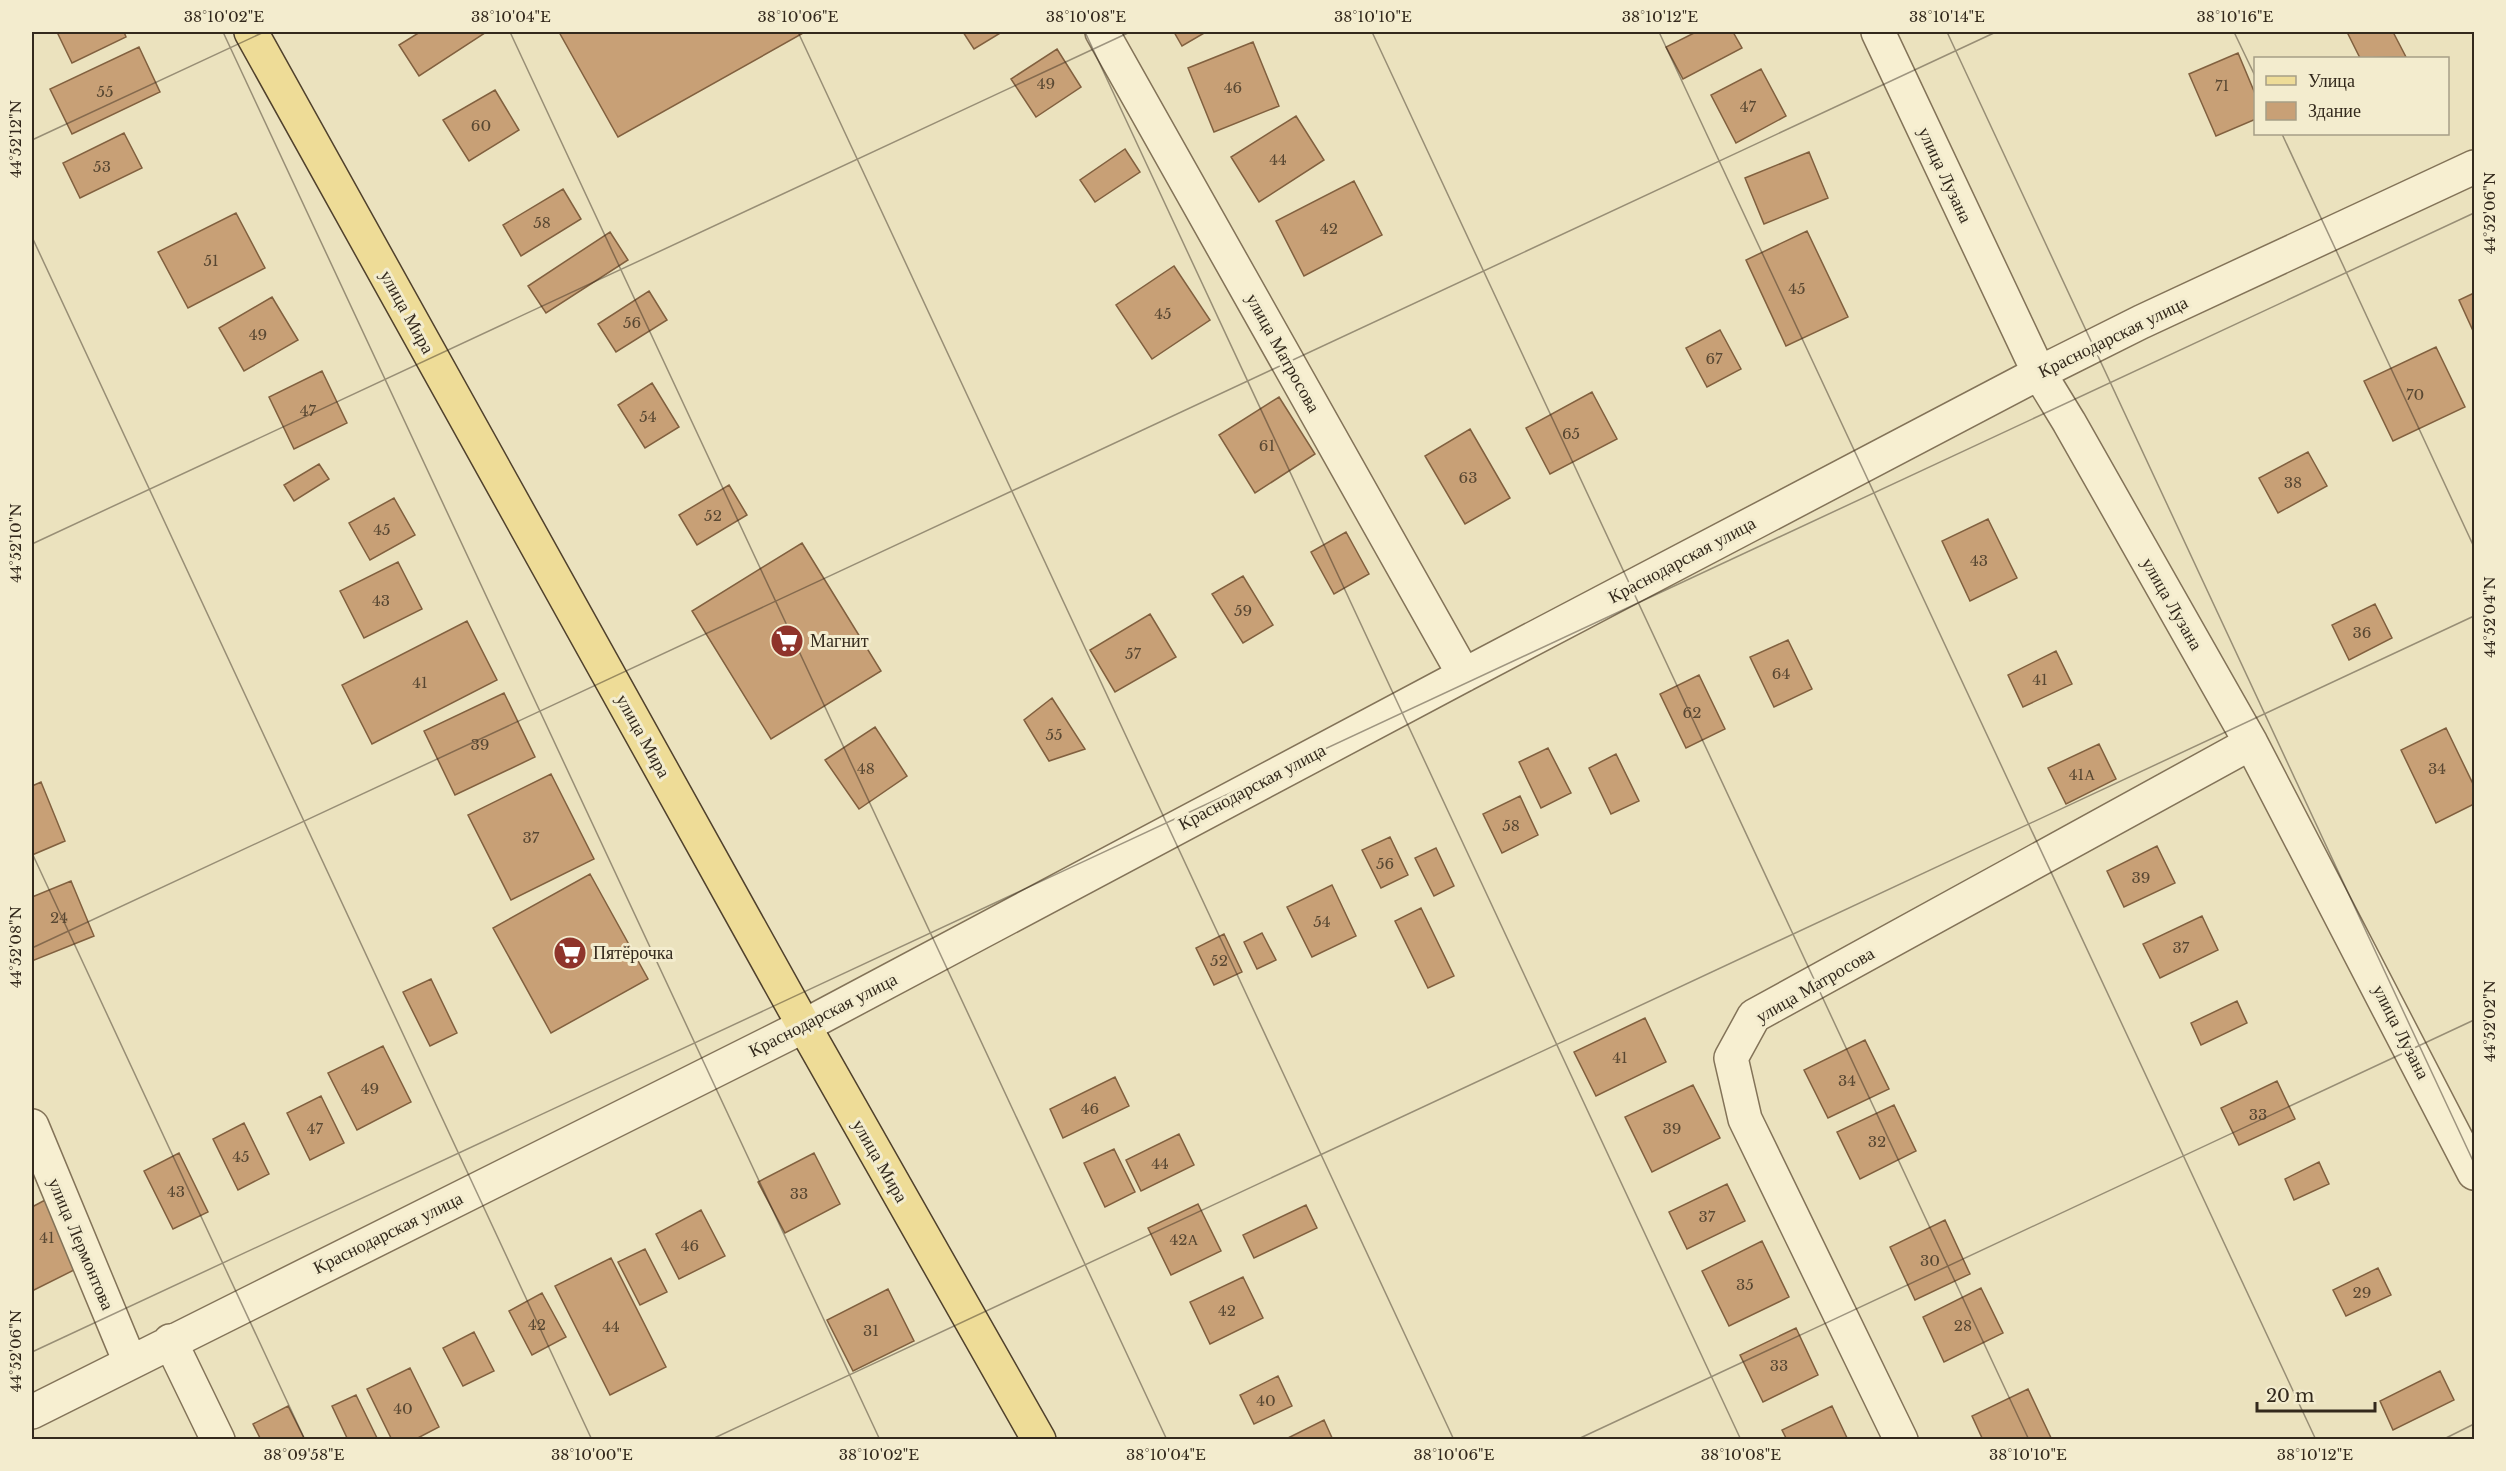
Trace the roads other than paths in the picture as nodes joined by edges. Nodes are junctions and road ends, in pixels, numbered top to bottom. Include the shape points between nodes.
1 (251, 32) edge
2 (1102, 32) edge
3 (1878, 32) edge
4 (2475, 167) edge
5 (2039, 373) junction
6 (1464, 675) junction
7 (2251, 742) junction
8 (804, 1026) junction
9 (32, 1126) edge
10 (2475, 1173) edge
11 (170, 1341) junction
12 (130, 1362) junction
13 (32, 1412) edge
14 (218, 1440) edge
15 (1039, 1440) edge
16 (1901, 1440) edge

1 - 8 main road, улица Мира
2 - 6 street, улица Матросова
3 - 5 street, улица Лузана
4 - 5 street, Краснодарская улица
5 - 6 street, Краснодарская улица
5 - 7 street, улица Лузана
6 - 8 street, Краснодарская улица
7 - 10 street, улица Лузана
7 - 16 street, улица Матросова via 1754,1016 1731,1058 1745,1119
8 - 11 street, Краснодарская улица
8 - 15 main road, улица Мира
9 - 12 street, улица Лермонтова
11 - 12 street, Краснодарская улица
11 - 14 street
12 - 13 street, Краснодарская улица

